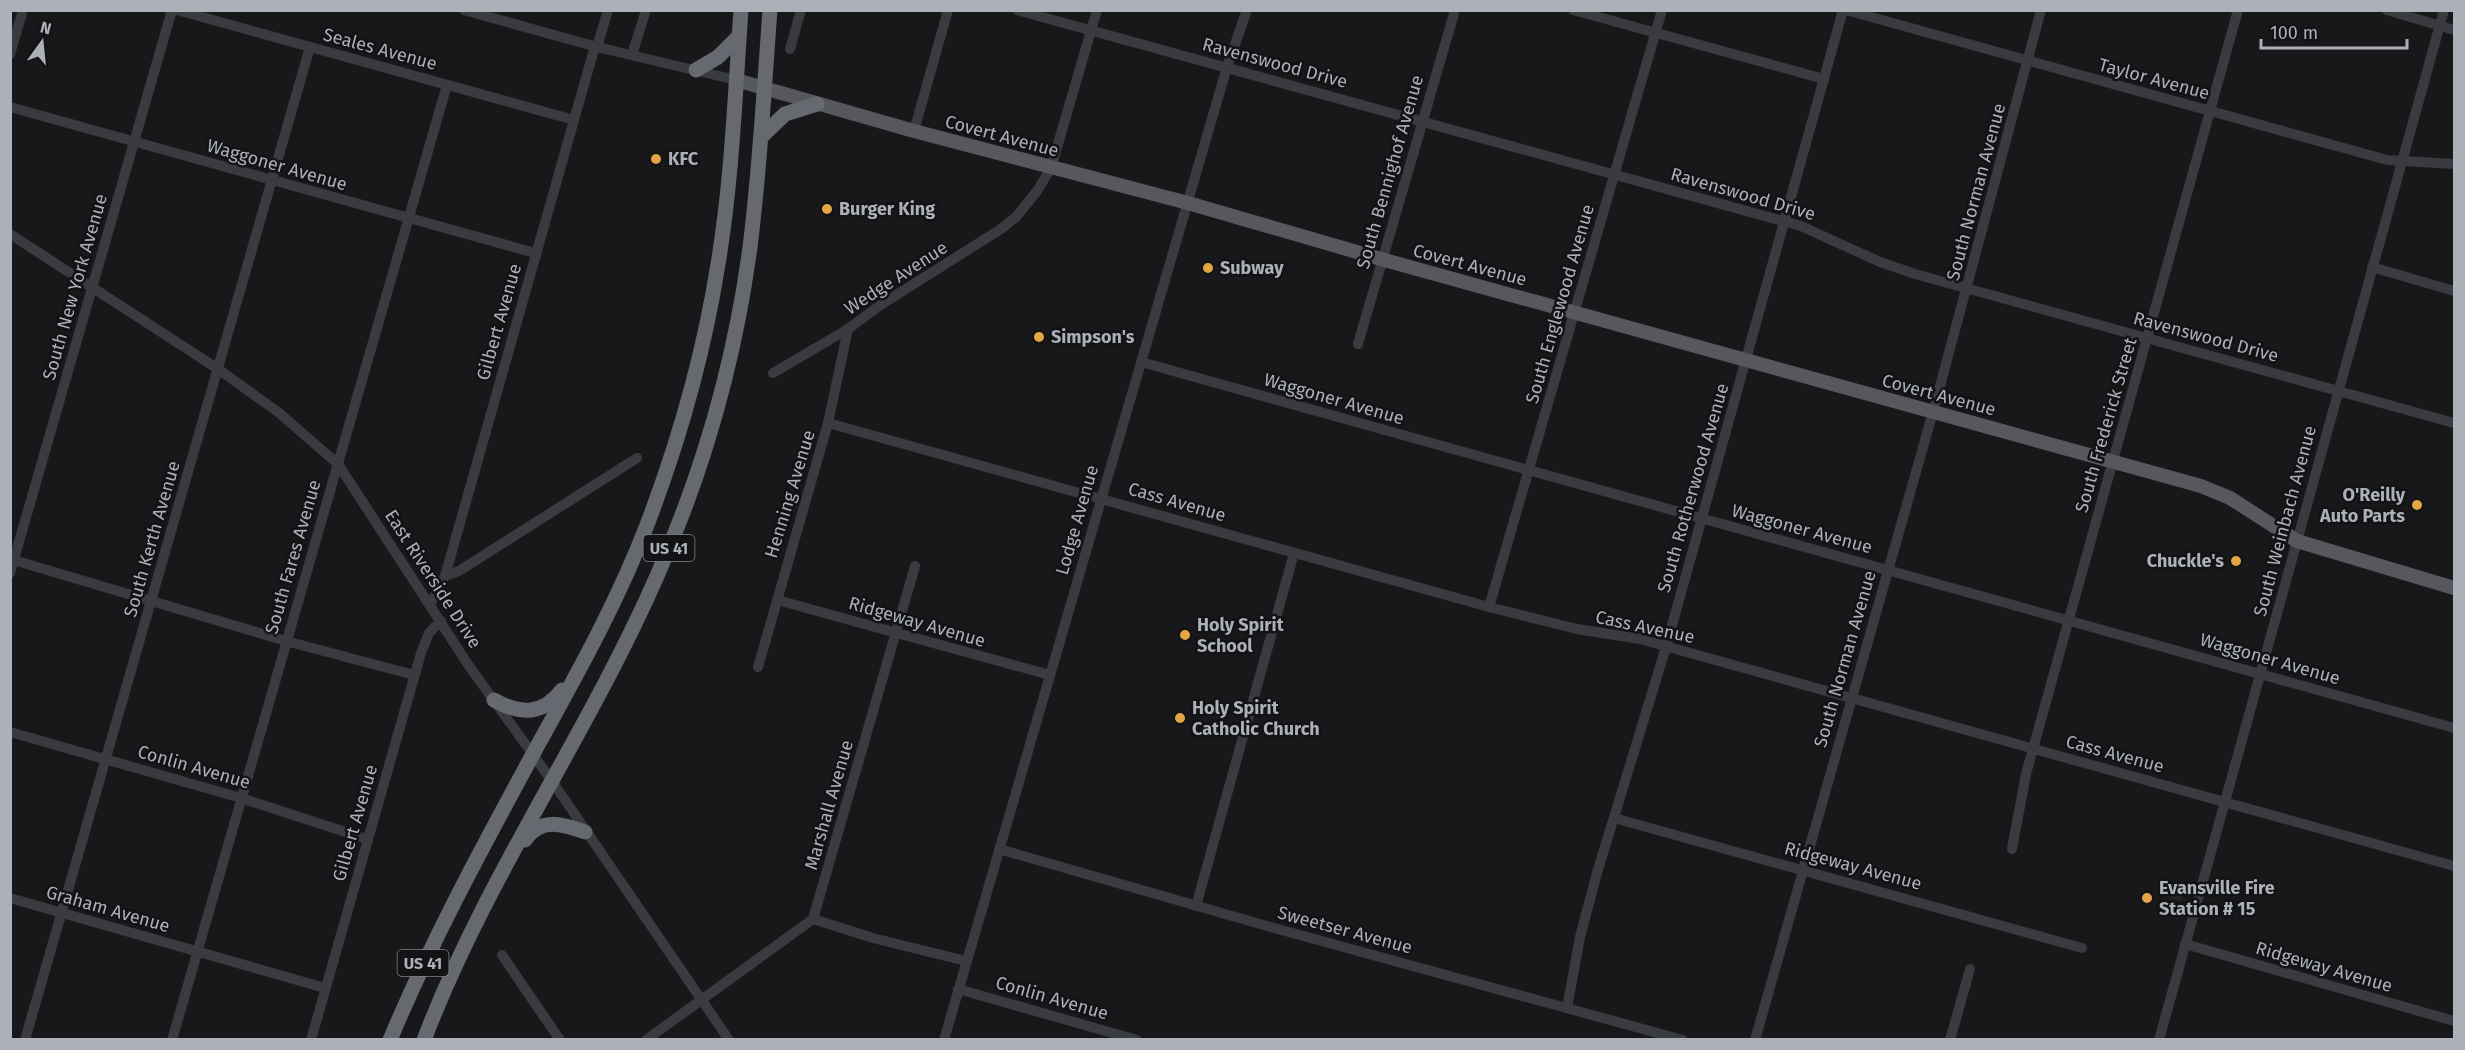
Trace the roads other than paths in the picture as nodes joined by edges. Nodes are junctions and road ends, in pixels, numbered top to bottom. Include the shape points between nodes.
1 (23, 10) edge
2 (175, 10) edge
3 (464, 10) edge
4 (608, 10) edge
5 (646, 10) edge
6 (741, 10) edge
7 (770, 10) edge
8 (801, 10) edge
9 (948, 10) edge
10 (1017, 10) edge
11 (1097, 10) edge
12 (1247, 10) edge
13 (1455, 10) edge
14 (1573, 10) edge
15 (1662, 10) edge
16 (1845, 10) edge
17 (2042, 10) edge
18 (2238, 10) edge
19 (2387, 10) edge
20 (2444, 10) edge
21 (2440, 25) junction
22 (1091, 30) junction
23 (2454, 30) edge
24 (1656, 34) junction
25 (739, 36) junction
26 (596, 46) junction
27 (310, 47) junction
28 (790, 49) dead end
29 (10, 54) edge
30 (632, 55) junction
31 (2029, 61) junction
32 (1227, 67) junction
33 (696, 70) junction
34 (1824, 79) junction
35 (736, 80) junction
36 (447, 85) junction
37 (764, 87) junction
38 (817, 104) junction
39 (10, 107) edge
40 (2210, 112) junction
41 (574, 120) junction
42 (1423, 121) junction
43 (914, 131) junction
44 (761, 137) junction
45 (134, 142) junction
46 (2402, 162) junction
47 (2454, 164) edge
48 (1051, 168) junction
49 (1615, 175) junction
50 (272, 181) junction
51 (1188, 203) junction
52 (408, 219) junction
53 (1785, 221) junction
54 (10, 234) edge
55 (535, 253) junction
56 (1382, 259) junction
57 (2372, 267) junction
58 (93, 287) junction
59 (1967, 288) junction
60 (2454, 291) edge
61 (1575, 313) junction
62 (848, 329) junction
63 (2148, 338) junction
64 (1358, 344) dead end
65 (1747, 361) junction
66 (1140, 362) junction
67 (218, 369) junction
68 (773, 373) dead end
69 (2338, 391) junction
70 (1933, 412) junction
71 (828, 423) junction
72 (2454, 423) edge
73 (637, 458) dead end
74 (2114, 462) junction
75 (338, 464) junction
76 (1529, 471) junction
77 (1100, 497) junction
78 (1702, 518) junction
79 (2296, 541) junction
80 (1294, 553) junction
81 (12, 560) edge
82 (915, 566) dead end
83 (1887, 569) junction
84 (10, 573) edge
85 (445, 576) junction
86 (2454, 588) edge
87 (777, 600) junction
88 (152, 601) junction
89 (430, 605) junction
90 (1490, 607) junction
91 (2069, 620) junction
92 (441, 621) junction
93 (896, 633) junction
94 (286, 640) junction
95 (1666, 647) junction
96 (582, 664) junction
97 (758, 667) dead end
98 (2260, 673) junction
99 (414, 675) junction
100 (1050, 675) junction
101 (1852, 698) junction
102 (494, 700) junction
103 (2454, 728) edge
104 (10, 732) edge
105 (2034, 748) junction
106 (533, 754) junction
107 (105, 759) junction
108 (552, 781) junction
109 (241, 798) junction
110 (2225, 801) junction
111 (1614, 818) junction
112 (585, 832) junction
113 (367, 838) junction
114 (999, 849) junction
115 (2012, 849) dead end
116 (2454, 866) edge
117 (1803, 869) junction
118 (502, 872) junction
119 (10, 898) edge
120 (1196, 906) junction
121 (61, 913) junction
122 (813, 919) junction
123 (2185, 944) junction
124 (2082, 948) dead end
125 (196, 952) junction
126 (502, 956) dead end
127 (966, 961) junction
128 (1970, 969) dead end
129 (325, 988) junction
130 (958, 989) junction
131 (700, 1000) junction
132 (1567, 1008) junction
133 (2454, 1021) edge
134 (26, 1040) edge
135 (172, 1040) edge
136 (310, 1040) edge
137 (390, 1040) edge
138 (424, 1040) edge
139 (560, 1040) edge
140 (646, 1040) edge
141 (729, 1040) edge
142 (944, 1040) edge
143 (1137, 1040) edge
144 (1683, 1040) edge
145 (1755, 1040) edge
146 (1950, 1040) edge
147 (2159, 1040) edge

1 - 29 street
2 - 27 street, Seales Avenue
2 - 45 street, South New York Avenue
3 - 26 street, Covert Avenue
4 - 26 street, Gilbert Avenue
5 - 30 street
6 - 25 highway, US 41
7 - 37 highway, US 41
8 - 28 street
9 - 43 street
10 - 22 street, Ravenswood Drive
11 - 22 street
12 - 32 street, Lodge Avenue
13 - 42 street, South Bennighof Avenue
14 - 24 street
15 - 24 street, South Englewood Avenue
16 - 31 street, Taylor Avenue
16 - 34 street, South Rotherwood Avenue
17 - 31 street, South Norman Avenue
18 - 40 street, South Frederick Street
19 - 21 street
20 - 21 street, South Weinbach Avenue
21 - 23 street
21 - 46 street, South Weinbach Avenue
22 - 32 street, Ravenswood Drive
22 - 48 street
24 - 34 street
24 - 49 street, South Englewood Avenue
25 - 33 highway via 718,57
25 - 35 highway, US 41
26 - 30 street, Covert Avenue
26 - 41 street, Gilbert Avenue
27 - 36 street, Seales Avenue
27 - 50 street, South Kerth Avenue
30 - 33 street, Covert Avenue
31 - 40 street, Taylor Avenue
31 - 59 street, South Norman Avenue
32 - 42 street, Ravenswood Drive
32 - 51 street, Lodge Avenue
33 - 35 street, Covert Avenue
34 - 53 street, South Rotherwood Avenue
35 - 37 main road, Covert Avenue
35 - 96 highway, US 41 via 719,262 689,398 646,527
36 - 41 street, Seales Avenue
36 - 52 street, South Fares Avenue
37 - 38 main road, Covert Avenue
37 - 44 highway, US 41
38 - 43 main road, Covert Avenue
38 - 44 highway via 785,114
39 - 45 street, Waggoner Avenue
40 - 46 street, Taylor Avenue
40 - 63 street, South Frederick Street
41 - 55 street, Gilbert Avenue
42 - 49 street, Ravenswood Drive
42 - 56 street, South Bennighof Avenue
43 - 48 main road, Covert Avenue
44 - 108 highway, US 41 via 736,328 698,469 643,607
45 - 50 street, Waggoner Avenue
45 - 58 street, South New York Avenue
46 - 47 street, Taylor Avenue
46 - 57 street, South Weinbach Avenue
48 - 51 main road, Covert Avenue
48 - 62 street, Wedge Avenue via 1016,217
49 - 53 street, Ravenswood Drive
49 - 61 street, South Englewood Avenue
50 - 52 street, Waggoner Avenue
50 - 67 street, South Kerth Avenue
51 - 56 main road, Covert Avenue
51 - 66 street, Lodge Avenue
52 - 55 street, Waggoner Avenue
52 - 75 street, South Fares Avenue
53 - 59 street, Ravenswood Drive via 1880,262
53 - 65 street, South Rotherwood Avenue
54 - 58 street, East Riverside Drive
55 - 85 street, Gilbert Avenue
56 - 61 main road, Covert Avenue
56 - 64 street, South Bennighof Avenue
57 - 60 street
57 - 69 street, South Weinbach Avenue
58 - 67 street, East Riverside Drive
58 - 81 street, South New York Avenue
59 - 63 street, Ravenswood Drive
59 - 70 street, South Norman Avenue
61 - 65 main road, Covert Avenue
61 - 76 street, South Englewood Avenue
62 - 68 street, Wedge Avenue
62 - 71 street, Henning Avenue
63 - 69 street, Ravenswood Drive
63 - 74 street, South Frederick Street
65 - 70 main road, Covert Avenue
65 - 78 street, South Rotherwood Avenue
66 - 76 street, Waggoner Avenue
66 - 77 street, Lodge Avenue
67 - 75 street, East Riverside Drive via 278,412
67 - 88 street, South Kerth Avenue
69 - 72 street, Ravenswood Drive
69 - 79 street, South Weinbach Avenue
70 - 74 main road, Covert Avenue
70 - 83 street, South Norman Avenue
71 - 77 street, Cass Avenue
71 - 87 street, Henning Avenue
73 - 85 street via 459,571
74 - 79 main road, Covert Avenue via 2221,494
74 - 91 street, South Frederick Street
75 - 89 street, East Riverside Drive
75 - 94 street, South Fares Avenue
76 - 78 street, Waggoner Avenue
76 - 90 street, South Englewood Avenue
77 - 80 street, Cass Avenue
77 - 100 street, Lodge Avenue
78 - 83 street, Waggoner Avenue
78 - 95 street, South Rotherwood Avenue
79 - 86 main road, Covert Avenue
79 - 98 street, South Weinbach Avenue
80 - 90 street, Cass Avenue
80 - 120 street
81 - 84 street, South New York Avenue
81 - 88 street
82 - 93 street, Marshall Avenue
83 - 91 street, Waggoner Avenue
83 - 101 street, South Norman Avenue
85 - 89 street, Gilbert Avenue
87 - 93 street, Ridgeway Avenue
87 - 97 street, Henning Avenue
88 - 94 street
88 - 107 street, South Kerth Avenue
89 - 92 street, East Riverside Drive
90 - 95 street, Cass Avenue
91 - 98 street, Waggoner Avenue
91 - 105 street, South Frederick Street
92 - 99 street, Gilbert Avenue via 425,641
92 - 102 street, East Riverside Drive
93 - 100 street, Ridgeway Avenue
93 - 122 street, Marshall Avenue
94 - 99 street
94 - 109 street, South Fares Avenue
95 - 101 street, Cass Avenue
95 - 111 street, South Rotherwood Avenue
96 - 102 highway via 557,697 544,707 519,711
96 - 106 highway, US 41
98 - 103 street, Waggoner Avenue
98 - 110 street, South Weinbach Avenue
99 - 113 street, Gilbert Avenue
100 - 114 street, Lodge Avenue
101 - 105 street, Cass Avenue
101 - 117 street, South Norman Avenue
102 - 106 street, East Riverside Drive
104 - 107 street, Conlin Avenue
105 - 110 street, Cass Avenue
105 - 115 street, South Frederick Street
106 - 108 street, East Riverside Drive
106 - 137 highway, US 41 via 449,910
107 - 109 street, Conlin Avenue
107 - 121 street, South Kerth Avenue
108 - 112 street, East Riverside Drive
108 - 118 highway, US 41
109 - 113 street, Conlin Avenue
109 - 125 street, South Fares Avenue
110 - 116 street, Cass Avenue
110 - 123 street, South Weinbach Avenue
111 - 117 street, Ridgeway Avenue
111 - 132 street, South Rotherwood Avenue via 1580,937
112 - 118 highway via 559,824 541,825 527,836
112 - 131 street, East Riverside Drive
113 - 129 street, Gilbert Avenue
114 - 120 street, Sweetser Avenue
114 - 127 street, Lodge Avenue
117 - 124 street, Ridgeway Avenue
117 - 145 street, South Norman Avenue
118 - 138 highway, US 41
119 - 121 street, Graham Avenue
120 - 132 street, Sweetser Avenue
121 - 125 street, Graham Avenue
121 - 134 street, South Kerth Avenue
122 - 127 street
122 - 131 street
123 - 133 street, Ridgeway Avenue
123 - 147 street, South Weinbach Avenue
125 - 129 street, Graham Avenue
125 - 135 street, South Fares Avenue
126 - 139 street
127 - 130 street, Lodge Avenue
128 - 146 street
129 - 136 street, Gilbert Avenue
130 - 142 street, Lodge Avenue
130 - 143 street, Conlin Avenue
131 - 140 street
131 - 141 street, East Riverside Drive
132 - 144 street, Sweetser Avenue

